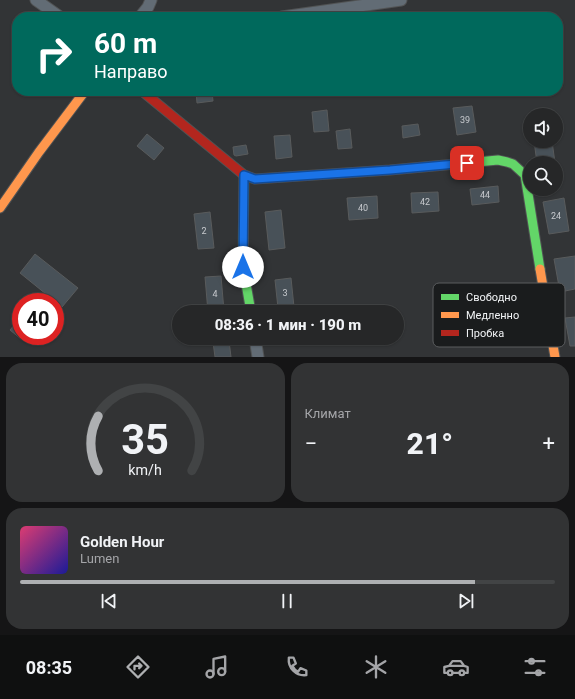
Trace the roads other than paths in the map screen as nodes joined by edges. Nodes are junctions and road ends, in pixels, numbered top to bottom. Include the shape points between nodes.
1 (36, 0) edge
2 (151, 0) edge
3 (401, 0) edge
4 (53, 12) edge
5 (144, 12) edge
6 (317, 12) edge
7 (81, 96) edge
8 (148, 96) edge
9 (244, 175) junction
10 (0, 208) edge
11 (543, 283) edge
12 (250, 305) edge
13 (256, 345) edge
14 (553, 347) edge
15 (258, 357) edge
16 (555, 357) edge

1 - 4 street
2 - 5 street
3 - 6 street
7 - 10 street
8 - 9 street
9 - 11 street via 255,179 508,161 526,175
9 - 12 street via 243,267
13 - 15 street
14 - 16 street

